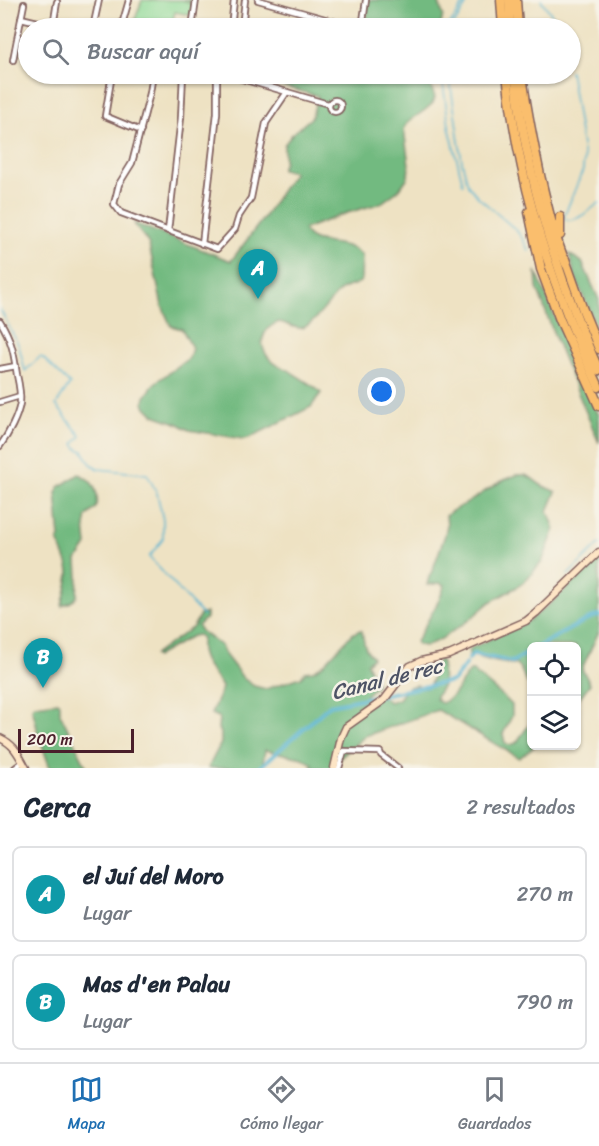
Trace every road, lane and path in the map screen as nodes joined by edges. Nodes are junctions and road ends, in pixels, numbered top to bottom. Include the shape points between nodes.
1 (99, 0) edge
2 (129, 0) edge
3 (196, 0) edge
4 (234, 0) edge
5 (244, 0) edge
6 (258, 0) edge
7 (366, 0) edge
8 (501, 0) edge
9 (509, 0) edge
10 (516, 0) edge
11 (57, 2) dead end
12 (24, 4) dead end
13 (21, 18) edge
14 (54, 18) edge
15 (95, 18) edge
16 (124, 18) edge
17 (193, 18) edge
18 (232, 18) edge
19 (243, 18) edge
20 (322, 18) edge
21 (363, 18) edge
22 (502, 18) edge
23 (510, 18) edge
24 (517, 18) edge
25 (18, 34) edge
26 (13, 60) dead end
27 (110, 84) edge
28 (151, 84) edge
29 (183, 84) edge
30 (217, 84) edge
31 (260, 84) edge
32 (508, 84) edge
33 (516, 84) edge
34 (524, 84) edge
35 (287, 93) junction
36 (328, 104) dead end
37 (141, 131) junction
38 (523, 168) junction
39 (560, 217) dead end
40 (168, 231) junction
41 (202, 244) junction
42 (566, 264) junction
43 (0, 321) edge
44 (599, 349) edge
45 (16, 366) junction
46 (0, 369) edge
47 (599, 370) edge
48 (599, 387) edge
49 (20, 396) junction
50 (0, 402) edge
51 (599, 406) edge
52 (0, 446) edge
53 (599, 552) edge
54 (0, 738) edge
55 (24, 765) edge
56 (15, 768) edge
57 (334, 768) edge
58 (339, 768) edge
59 (398, 768) edge

1 - 15 street
2 - 16 street
3 - 17 street
4 - 18 street
5 - 19 street
6 - 20 street
7 - 21 street
8 - 22 highway
9 - 23 highway
10 - 24 highway
11 - 14 street
12 - 13 street
25 - 26 street
27 - 37 street via 105,116
28 - 37 street
29 - 40 street
30 - 41 street
31 - 35 street
32 - 38 highway
33 - 47 highway via 528,158 548,235
34 - 42 highway via 545,195
35 - 36 street
35 - 41 street via 266,123 250,198 235,229 217,249
37 - 40 street via 114,204 121,213
38 - 48 highway via 555,282
38 - 51 highway via 541,269
39 - 42 highway
40 - 41 street
42 - 44 highway
43 - 45 street via 12,344
45 - 46 street
45 - 49 street
49 - 50 street
49 - 52 street
53 - 57 street via 526,621 449,655 410,666 384,700 346,727
54 - 55 street via 10,743
55 - 56 street
58 - 59 street via 344,751 380,752

